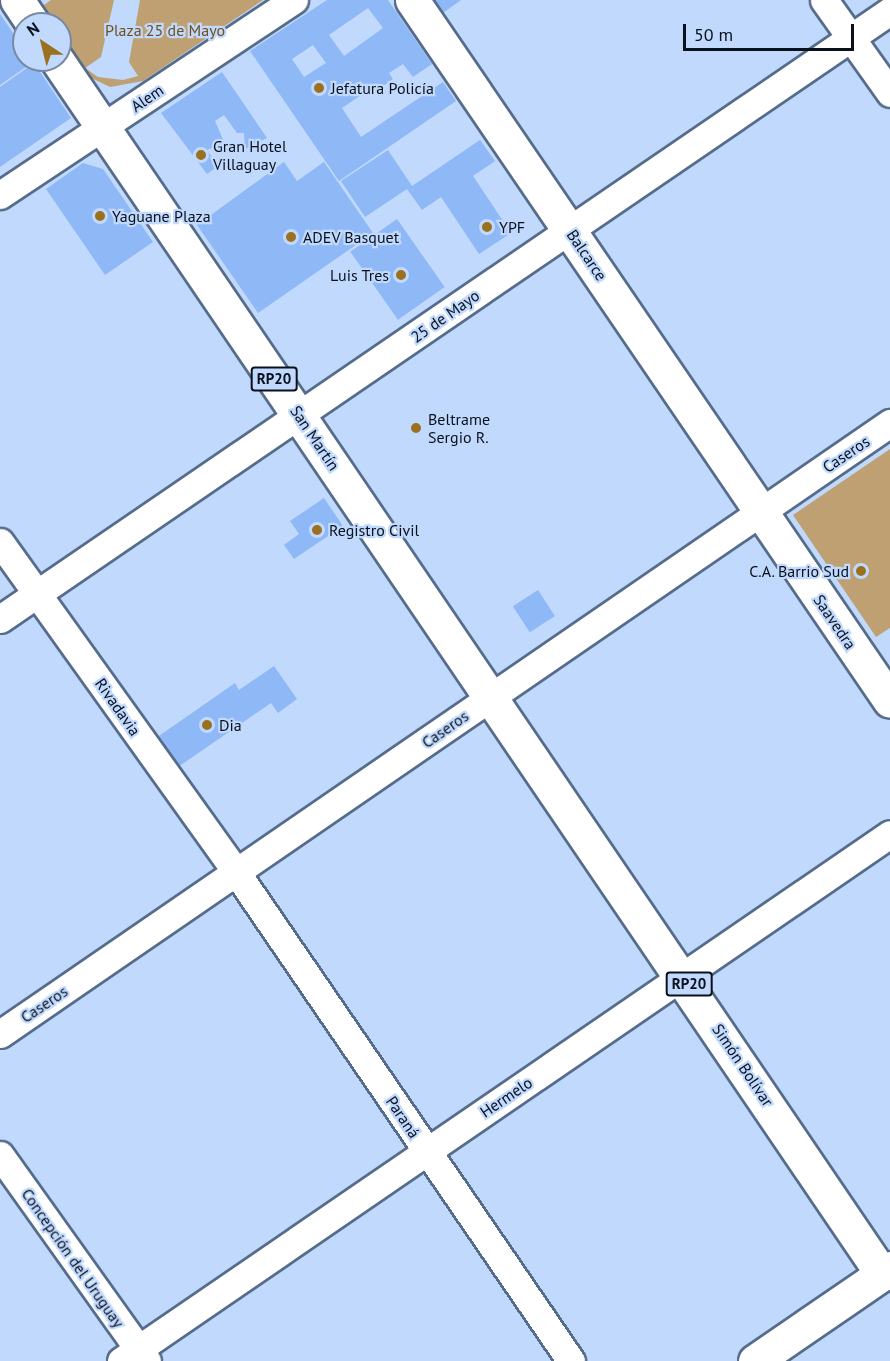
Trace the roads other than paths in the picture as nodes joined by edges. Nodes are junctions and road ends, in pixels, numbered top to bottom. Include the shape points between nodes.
1 (294, 0) edge
2 (412, 0) edge
3 (824, 0) edge
4 (890, 11) edge
5 (850, 39) junction
6 (65, 72) edge
7 (890, 93) edge
8 (103, 127) junction
9 (0, 195) edge
10 (570, 230) junction
11 (300, 416) junction
12 (890, 423) edge
13 (761, 512) junction
14 (0, 542) edge
15 (38, 594) junction
16 (0, 619) edge
17 (490, 698) junction
18 (890, 701) edge
19 (890, 834) edge
20 (236, 872) junction
21 (683, 976) junction
22 (0, 1034) edge
23 (427, 1151) junction
24 (0, 1155) edge
25 (887, 1276) edge
26 (136, 1357) edge
27 (571, 1361) edge
28 (755, 1361) edge

1 - 8 street, Alem
2 - 10 main road, Balcarce
3 - 5 street
4 - 5 street, 25 de Mayo
5 - 7 street
5 - 10 street, 25 de Mayo
6 - 8 main road, San Martín / RP20
8 - 9 street, Alem
8 - 11 main road, San Martín / RP20
10 - 11 street, 25 de Mayo
10 - 13 main road, Balcarce
11 - 15 street, 25 de Mayo
11 - 17 main road, San Martín / RP20
12 - 13 street, Caseros
13 - 17 street, Caseros
13 - 18 main road, Saavedra
14 - 15 street, Rivadavia
15 - 16 street, 25 de Mayo
15 - 20 street, Rivadavia
17 - 20 street, Caseros
17 - 21 main road, Simón Bolívar / RP20
19 - 21 street, Hermelo
20 - 22 street, Caseros
20 - 23 street, Paraná
21 - 23 street, Hermelo
21 - 25 main road, Simón Bolívar / RP20
23 - 26 street, Hermelo
23 - 27 street, Paraná
24 - 26 street, Concepción del Uruguay
25 - 28 main road

